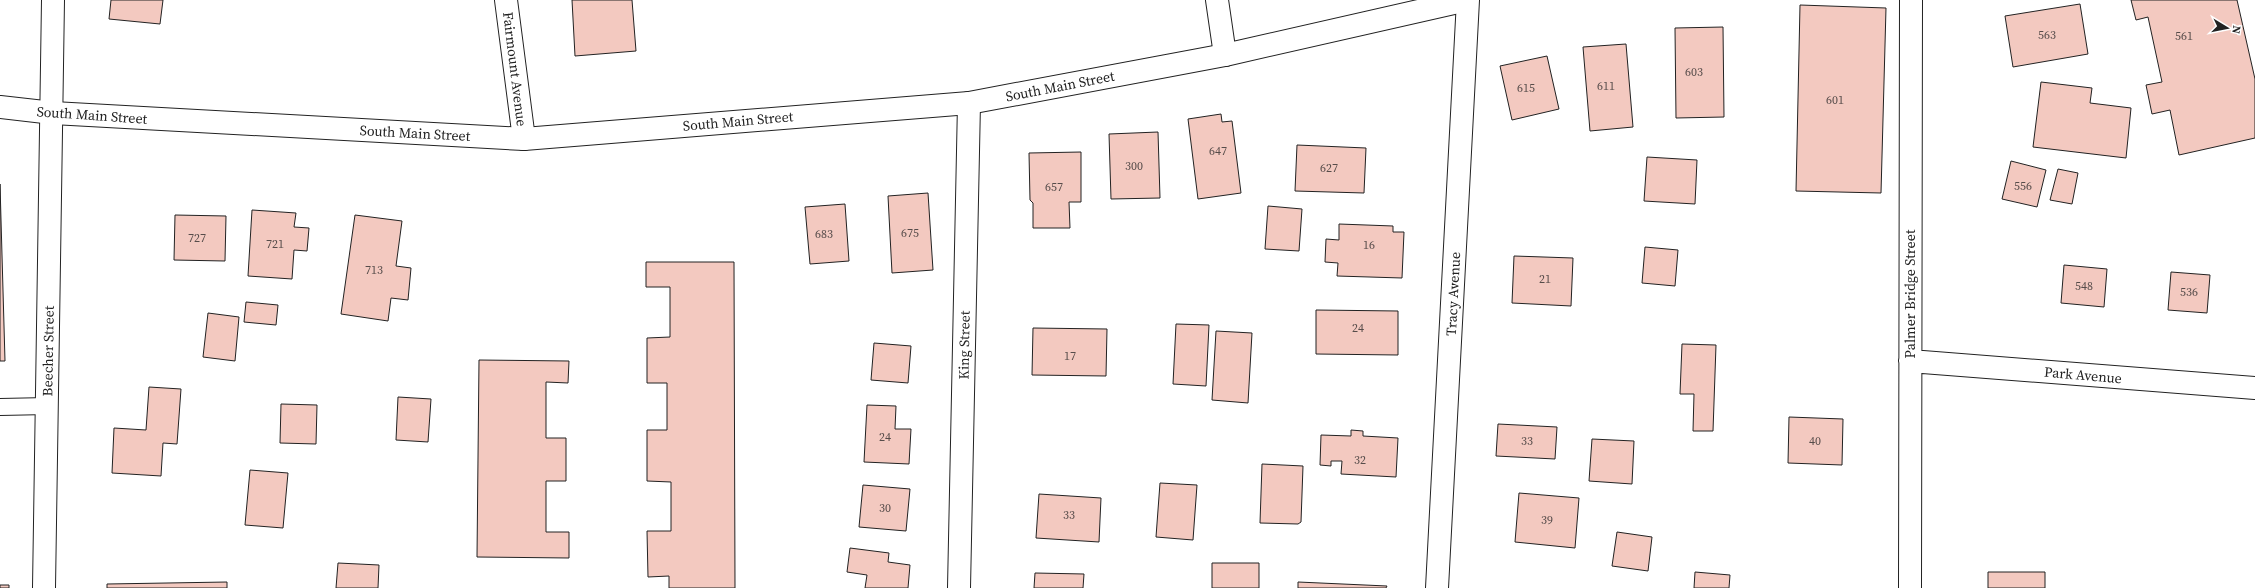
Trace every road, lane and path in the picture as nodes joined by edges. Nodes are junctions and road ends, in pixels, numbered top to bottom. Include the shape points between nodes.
1 (53, 0) edge
2 (506, 0) edge
3 (1217, 0) edge
4 (1468, 0) edge
5 (1911, 0) edge
6 (1225, 55) junction
7 (969, 103) junction
8 (0, 108) edge
9 (53, 114) junction
10 (524, 139) junction
11 (1910, 361) junction
12 (2255, 388) edge
13 (48, 406) junction
14 (0, 407) edge
15 (44, 588) edge
16 (959, 588) edge
17 (1437, 588) edge
18 (1910, 588) edge

1 - 9 street, Beecher Street
2 - 10 street, Fairmount Avenue
3 - 6 street
4 - 6 street, South Main Street
4 - 17 street, Tracy Avenue
5 - 11 street, Palmer Bridge Street
6 - 7 street, South Main Street
7 - 10 street, South Main Street
7 - 16 street, King Street
8 - 9 street, South Main Street
9 - 10 street, South Main Street
9 - 13 street, Beecher Street
11 - 12 street, Park Avenue
11 - 18 street, Palmer Bridge Street
13 - 14 lane
13 - 15 street, Beecher Street

